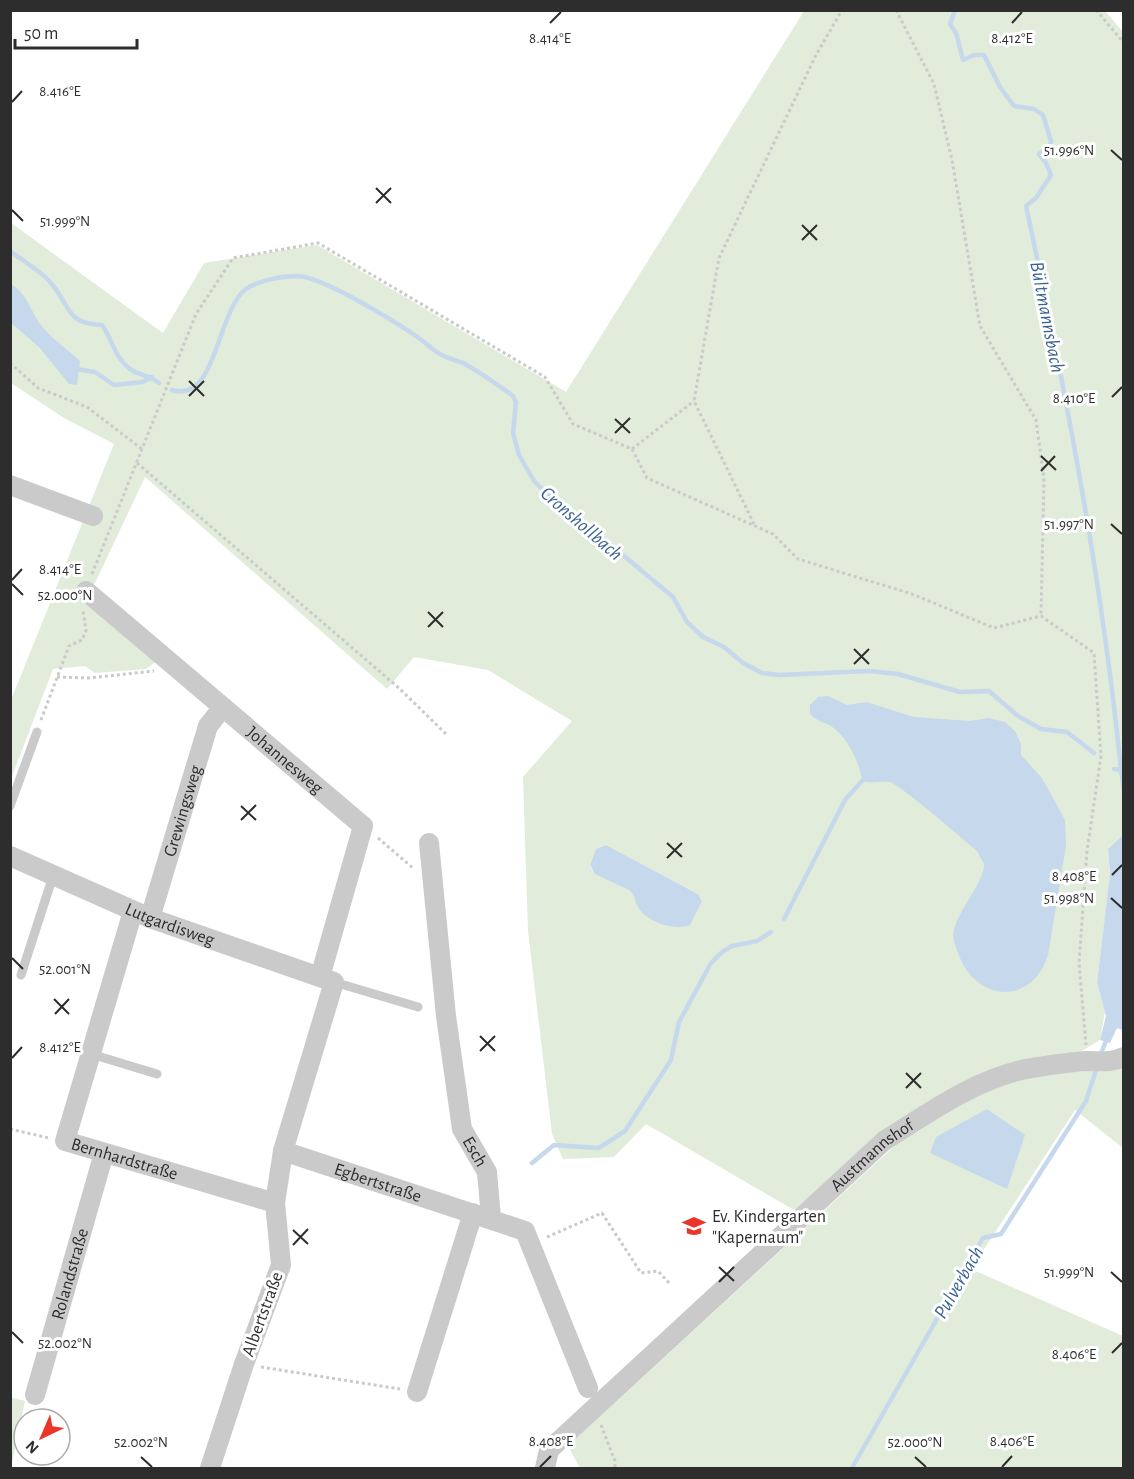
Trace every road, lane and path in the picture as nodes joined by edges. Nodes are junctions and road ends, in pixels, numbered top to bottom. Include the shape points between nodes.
1 (842, 10) edge
2 (896, 10) edge
3 (1096, 10) edge
4 (1124, 43) edge
5 (10, 363) edge
6 (694, 401) junction
7 (142, 449) junction
8 (632, 449) junction
9 (136, 463) junction
10 (10, 485) edge
11 (93, 516) dead end
12 (755, 525) junction
13 (86, 591) junction
14 (1041, 616) junction
15 (172, 663) junction
16 (57, 677) junction
17 (223, 707) junction
18 (37, 732) joint
19 (447, 735) dead end
20 (10, 806) edge
21 (363, 826) junction
22 (429, 843) dead end
23 (10, 856) edge
24 (53, 876) junction
25 (432, 884) junction
26 (142, 914) junction
27 (21, 975) dead end
28 (327, 979) junction
29 (418, 1007) dead end
30 (90, 1054) junction
31 (1103, 1061) edge
32 (157, 1074) dead end
33 (10, 1129) edge
34 (65, 1142) junction
35 (283, 1151) junction
36 (104, 1153) junction
37 (275, 1203) junction
38 (482, 1215) junction
39 (531, 1243) junction
40 (669, 1283) dead end
41 (244, 1364) junction
42 (417, 1392) joint
43 (35, 1395) dead end
44 (592, 1397) junction
45 (210, 1468) edge
46 (545, 1468) edge
47 (615, 1468) edge

1 - 6 path via 816,55 719,258
2 - 14 path via 934,84 952,160 980,326 1036,420 1044,479
3 - 4 path
5 - 7 path via 38,388 87,407
6 - 8 path
6 - 12 path
7 - 8 path via 196,314 233,258 318,243 545,376 573,424
7 - 9 path
8 - 12 path via 647,478
9 - 13 path
9 - 19 path via 400,689
10 - 11 street
12 - 14 path via 773,534 798,558 912,594 994,628
13 - 15 street, Johannesweg
13 - 16 path via 82,614 86,631 82,640 69,646
14 - 31 path via 1094,652 1101,756 1087,851 1079,963
15 - 16 path via 151,673
15 - 17 street, Johannesweg
16 - 18 path
17 - 21 street, Johannesweg
17 - 26 street, Grewingsweg via 208,726
18 - 20 lane
21 - 25 path
21 - 28 street
22 - 25 street, Esch
23 - 24 street, Lutgardisweg
24 - 26 street, Lutgardisweg
24 - 27 lane
25 - 38 street, Esch via 462,1129 487,1172
26 - 28 street, Lutgardisweg
26 - 30 street, Bernhardstraße
28 - 29 lane
28 - 35 street, Albertstraße
30 - 32 lane
30 - 34 street, Bernhardstraße
31 - 44 street, Austmannshof via 1008,1074 939,1105 884,1142
33 - 34 path
34 - 36 street, Bernhardstraße
35 - 37 street, Albertstraße
35 - 38 street, Egbertstraße
36 - 37 street, Bernhardstraße
36 - 43 street, Rolandstraße
37 - 41 street, Albertstraße via 281,1266
38 - 39 street via 525,1231
38 - 42 street
39 - 40 path via 602,1213 641,1273 658,1271
39 - 44 street
41 - 42 path
41 - 45 street, Albertstraße
44 - 46 street, Austmannshof via 549,1450
44 - 47 path

